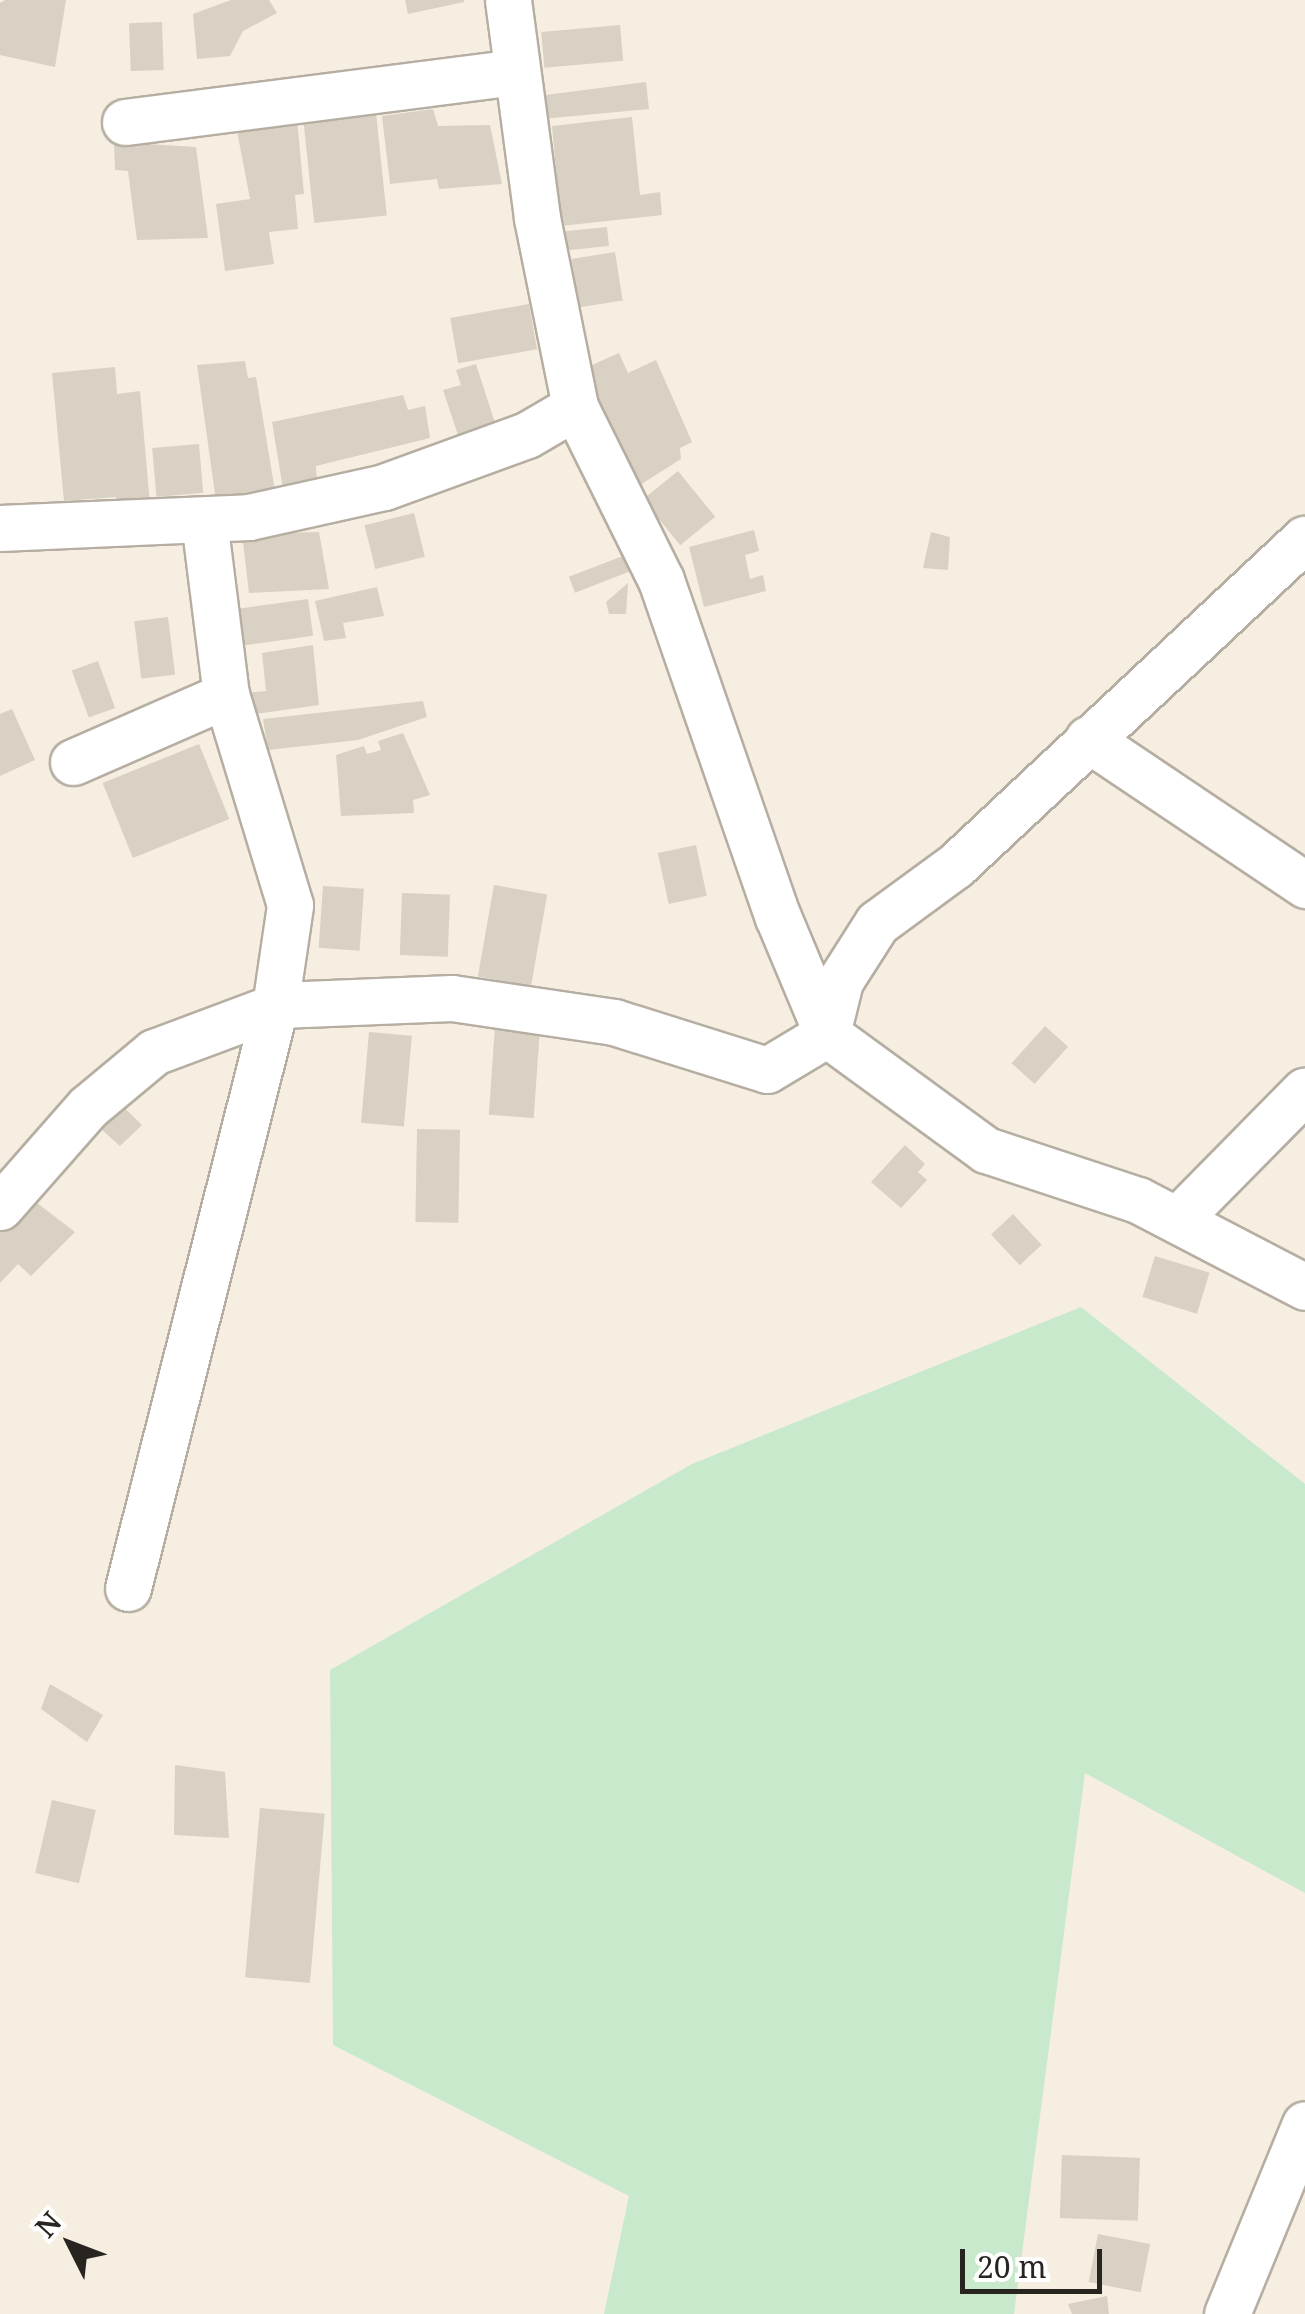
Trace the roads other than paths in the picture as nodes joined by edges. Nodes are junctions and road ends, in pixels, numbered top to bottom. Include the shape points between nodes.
1 (508, 0) edge
2 (515, 72) junction
3 (125, 122) dead end
4 (575, 408) junction
5 (204, 521) junction
6 (0, 528) edge
7 (1305, 539) edge
8 (226, 695) junction
9 (1088, 739) junction
10 (74, 762) dead end
11 (1305, 885) edge
12 (275, 1007) junction
13 (827, 1034) junction
14 (1305, 1090) edge
15 (0, 1207) edge
16 (1177, 1220) junction
17 (1305, 1287) edge
18 (128, 1588) dead end
19 (1305, 2124) edge
20 (1227, 2314) edge

1 - 2 street
2 - 3 street
2 - 4 street
4 - 5 street via 526,435 384,487
4 - 13 street via 662,580 778,917
5 - 6 street
5 - 8 street
7 - 9 street
8 - 10 street
8 - 12 street via 290,905
9 - 11 street
9 - 13 street via 955,866 876,923 840,981
12 - 13 street via 452,998 614,1022 767,1070
12 - 15 street via 154,1052 88,1107
12 - 18 street
13 - 16 street via 986,1150 1138,1200
14 - 16 street
16 - 17 street
19 - 20 street

